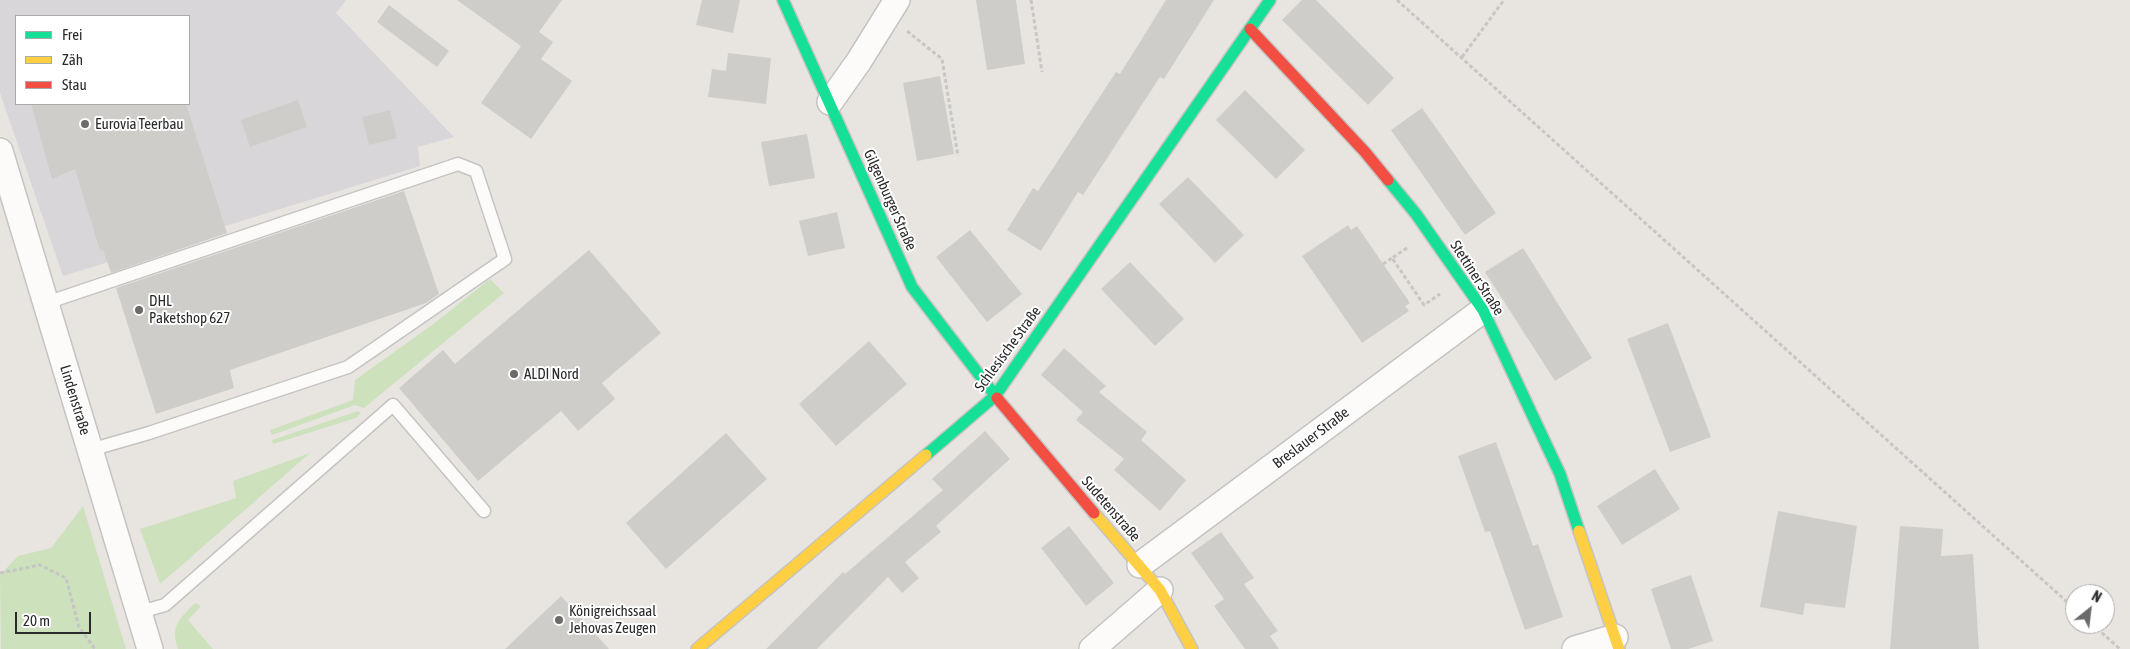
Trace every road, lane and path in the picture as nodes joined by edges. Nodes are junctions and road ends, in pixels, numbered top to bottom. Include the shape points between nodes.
1 (783, 0) edge
2 (1031, 0) edge
3 (1270, 0) edge
4 (1397, 0) edge
5 (1504, 0) edge
6 (892, 7) edge
7 (1250, 29) junction
8 (1462, 57) junction
9 (1042, 72) dead end
10 (830, 102) junction
11 (0, 151) edge
12 (958, 156) dead end
13 (1412, 244) dead end
14 (1392, 258) junction
15 (1383, 264) dead end
16 (1444, 291) dead end
17 (46, 303) junction
18 (1483, 310) junction
19 (995, 396) junction
20 (90, 450) junction
21 (484, 510) dead end
22 (1140, 565) junction
23 (0, 573) edge
24 (1160, 590) junction
25 (2065, 600) edge
26 (140, 612) junction
27 (2103, 634) edge
28 (1617, 643) edge
29 (95, 649) edge
30 (150, 649) edge
31 (697, 649) edge
32 (1092, 649) edge
33 (1192, 649) edge
34 (1575, 649) edge
35 (2120, 649) edge

1 - 10 street, Gilgenburger Straße
2 - 9 path
3 - 7 street, Schlesische Straße
4 - 8 path
5 - 8 path
6 - 10 street
6 - 12 path via 942,59
7 - 18 street, Stettiner Straße via 1371,159 1416,214
7 - 19 street, Schlesische Straße
8 - 25 path
10 - 19 street, Gilgenburger Straße via 912,287
11 - 17 street, Lindenstraße
13 - 14 path
14 - 15 path
14 - 16 path via 1424,305
17 - 20 street, Lindenstraße
17 - 20 lane via 458,164 476,171 505,259 348,366
18 - 22 street, Breslauer Straße
18 - 28 street, Stettiner Straße via 1560,474
19 - 22 street, Sudetenstraße
19 - 31 street, Schlesische Straße
20 - 26 street, Lindenstraße
21 - 26 lane via 393,405 165,605
22 - 24 street, Sudetenstraße
23 - 29 path via 40,565 66,578 79,628
24 - 32 street
24 - 33 street, Sudetenstraße
26 - 30 street, Lindenstraße
27 - 35 path
28 - 34 street

